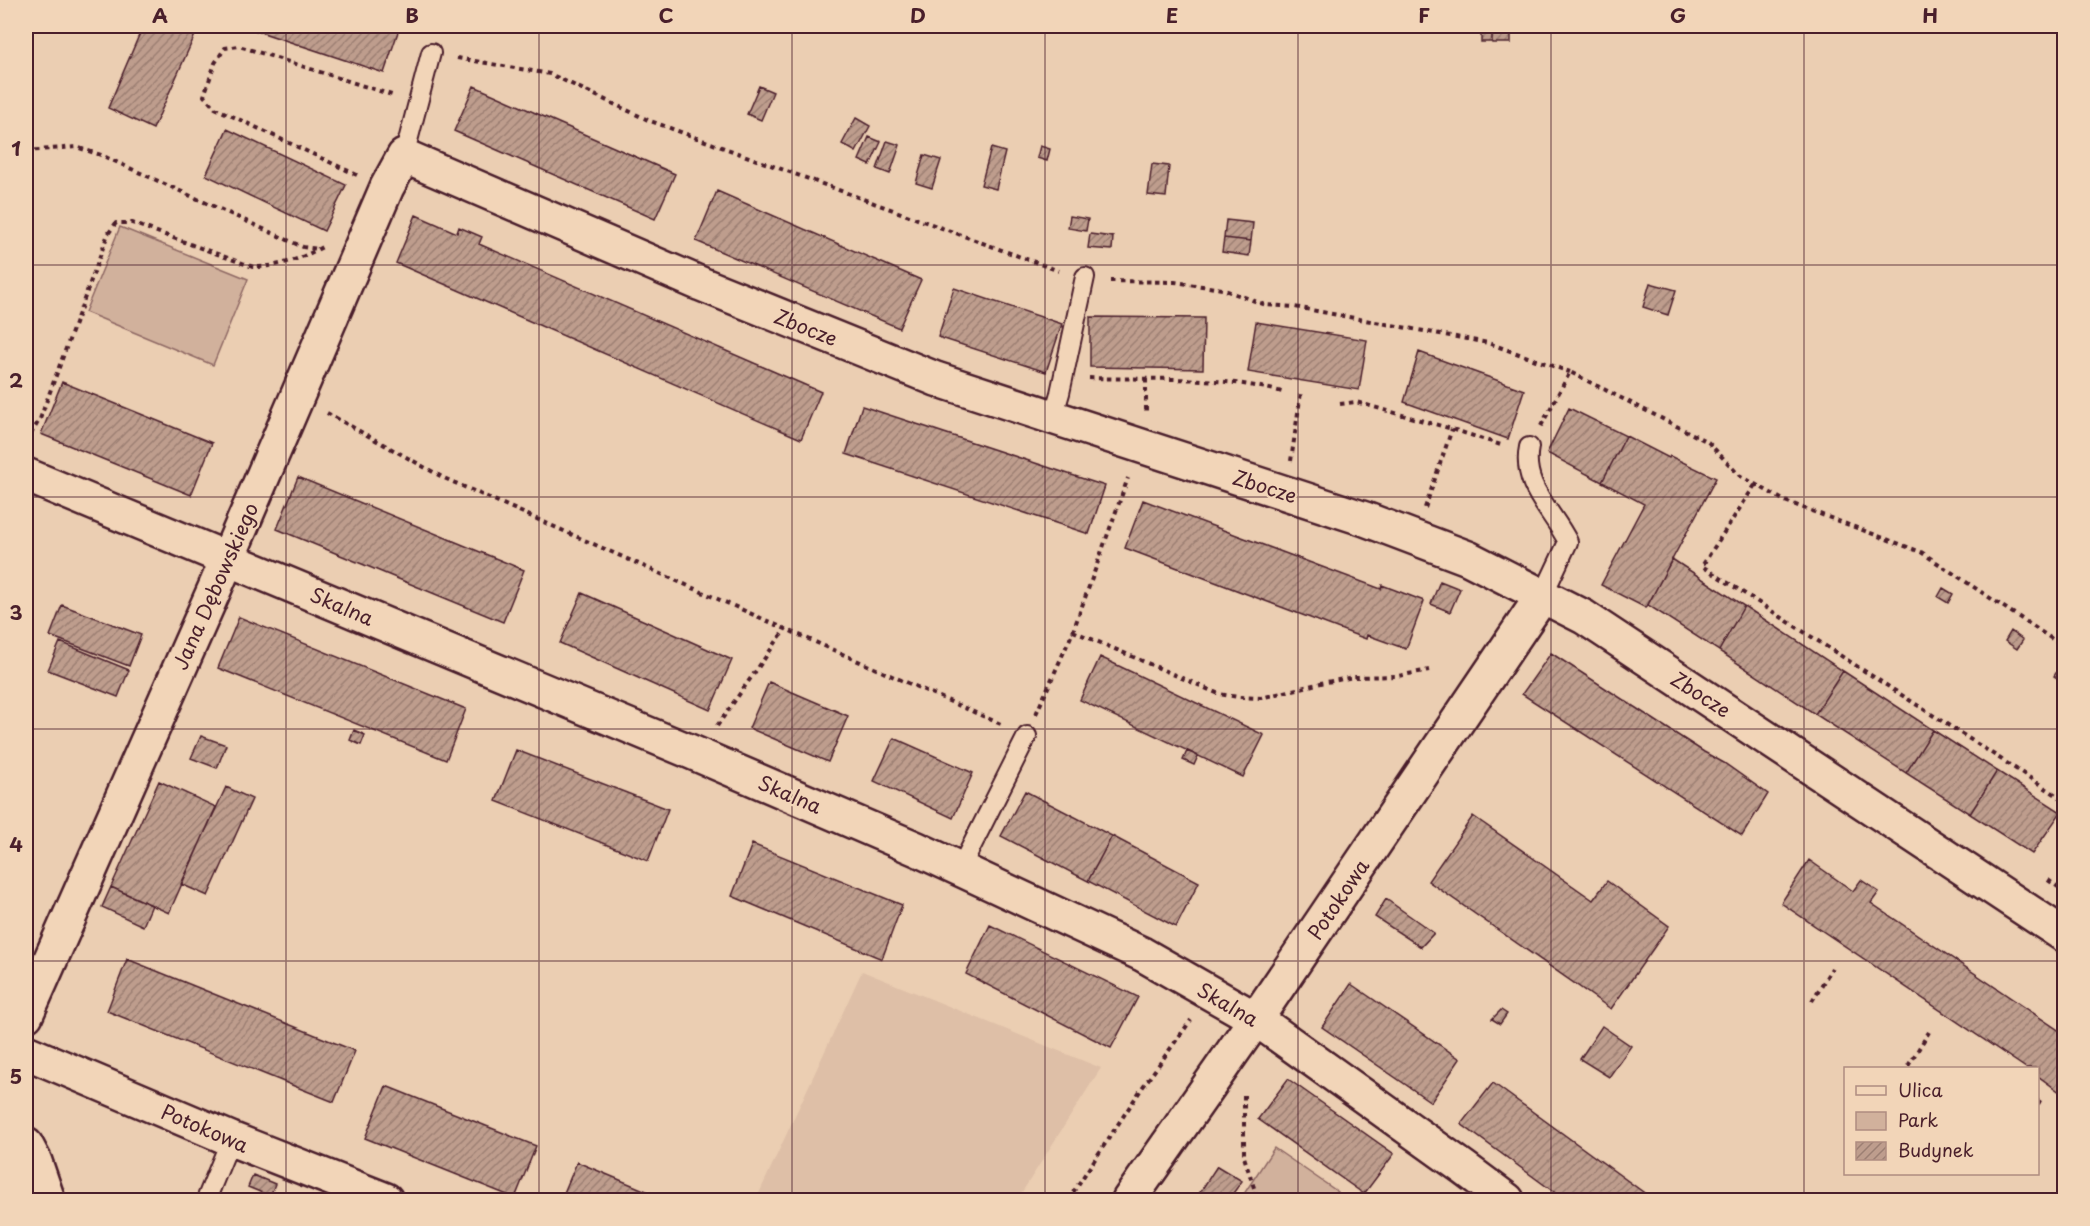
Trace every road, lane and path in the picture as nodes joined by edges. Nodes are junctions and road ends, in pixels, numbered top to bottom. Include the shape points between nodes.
1 (431, 53) joint
2 (418, 102) junction
3 (26, 151) edge
4 (404, 156) junction
5 (387, 187) junction
6 (330, 240) dead end
7 (319, 249) junction
8 (1085, 278) junction
9 (1570, 372) junction
10 (1063, 377) junction
11 (1146, 380) junction
12 (1282, 392) dead end
13 (1301, 392) dead end
14 (297, 397) junction
15 (1340, 404) dead end
16 (1146, 413) dead end
17 (1053, 417) junction
18 (1452, 429) junction
19 (26, 442) edge
20 (1528, 451) junction
21 (1291, 462) dead end
22 (1131, 471) dead end
23 (26, 475) edge
24 (1755, 485) junction
25 (1421, 519) dead end
26 (227, 558) junction
27 (1543, 595) junction
28 (786, 628) junction
29 (1073, 631) junction
30 (2064, 647) edge
31 (1429, 670) dead end
32 (714, 730) dead end
33 (1027, 736) junction
34 (2064, 800) edge
35 (960, 869) junction
36 (2064, 935) edge
37 (1832, 968) dead end
38 (1210, 993) junction
39 (1812, 1001) dead end
40 (26, 1015) edge
41 (1256, 1019) junction
42 (1929, 1032) dead end
43 (26, 1052) edge
44 (1908, 1065) dead end
45 (1244, 1092) dead end
46 (2042, 1097) dead end
47 (2039, 1101) edge
48 (231, 1139) junction
49 (26, 1145) edge
50 (48, 1200) edge
51 (206, 1200) edge
52 (386, 1200) edge
53 (1068, 1200) edge
54 (1129, 1200) edge
55 (1258, 1200) edge
56 (1507, 1200) edge

1 - 2 lane
1 - 8 path via 550,74 648,120
2 - 4 lane
2 - 5 path via 239,46 225,48 215,63 204,96 215,108
3 - 7 path via 76,147 101,154 303,247
4 - 5 street, Jana Dębowskiego
4 - 17 street, Zbocze via 776,316 936,379
5 - 14 street, Jana Dębowskiego
6 - 7 path
7 - 19 path via 273,267 253,267 132,223 117,223 108,234 40,419
8 - 9 path via 1175,282 1222,289 1266,305 1488,343
8 - 10 lane
9 - 20 path
9 - 24 path via 1708,442 1739,475
10 - 11 path
10 - 17 lane
11 - 12 path via 1214,381
11 - 16 path
13 - 21 path
14 - 26 street, Jana Dębowskiego
14 - 28 path via 444,478
15 - 18 path via 1356,402
17 - 27 street, Zbocze via 1365,519 1468,558
18 - 20 path
18 - 25 path
20 - 27 lane via 1533,487 1568,542
22 - 29 path
23 - 26 street, Skalna
24 - 30 path via 1785,501 1921,552
24 - 34 path via 1702,566
26 - 35 street, Skalna via 690,751
26 - 40 street, Jana Dębowskiego
27 - 36 street, Zbocze via 1584,617
27 - 41 street, Potokowa
28 - 32 path
28 - 33 path
29 - 31 path via 1219,694 1238,697 1261,698 1354,677 1398,676
29 - 33 path
33 - 35 lane
35 - 38 street, Skalna via 1142,954
37 - 39 path
38 - 41 street, Skalna
38 - 53 path
41 - 54 street, Potokowa
41 - 56 street, Skalna
42 - 44 path
43 - 48 street, Potokowa
45 - 55 path via 1244,1157
46 - 47 path
48 - 51 lane
48 - 52 street, Potokowa
49 - 50 street

